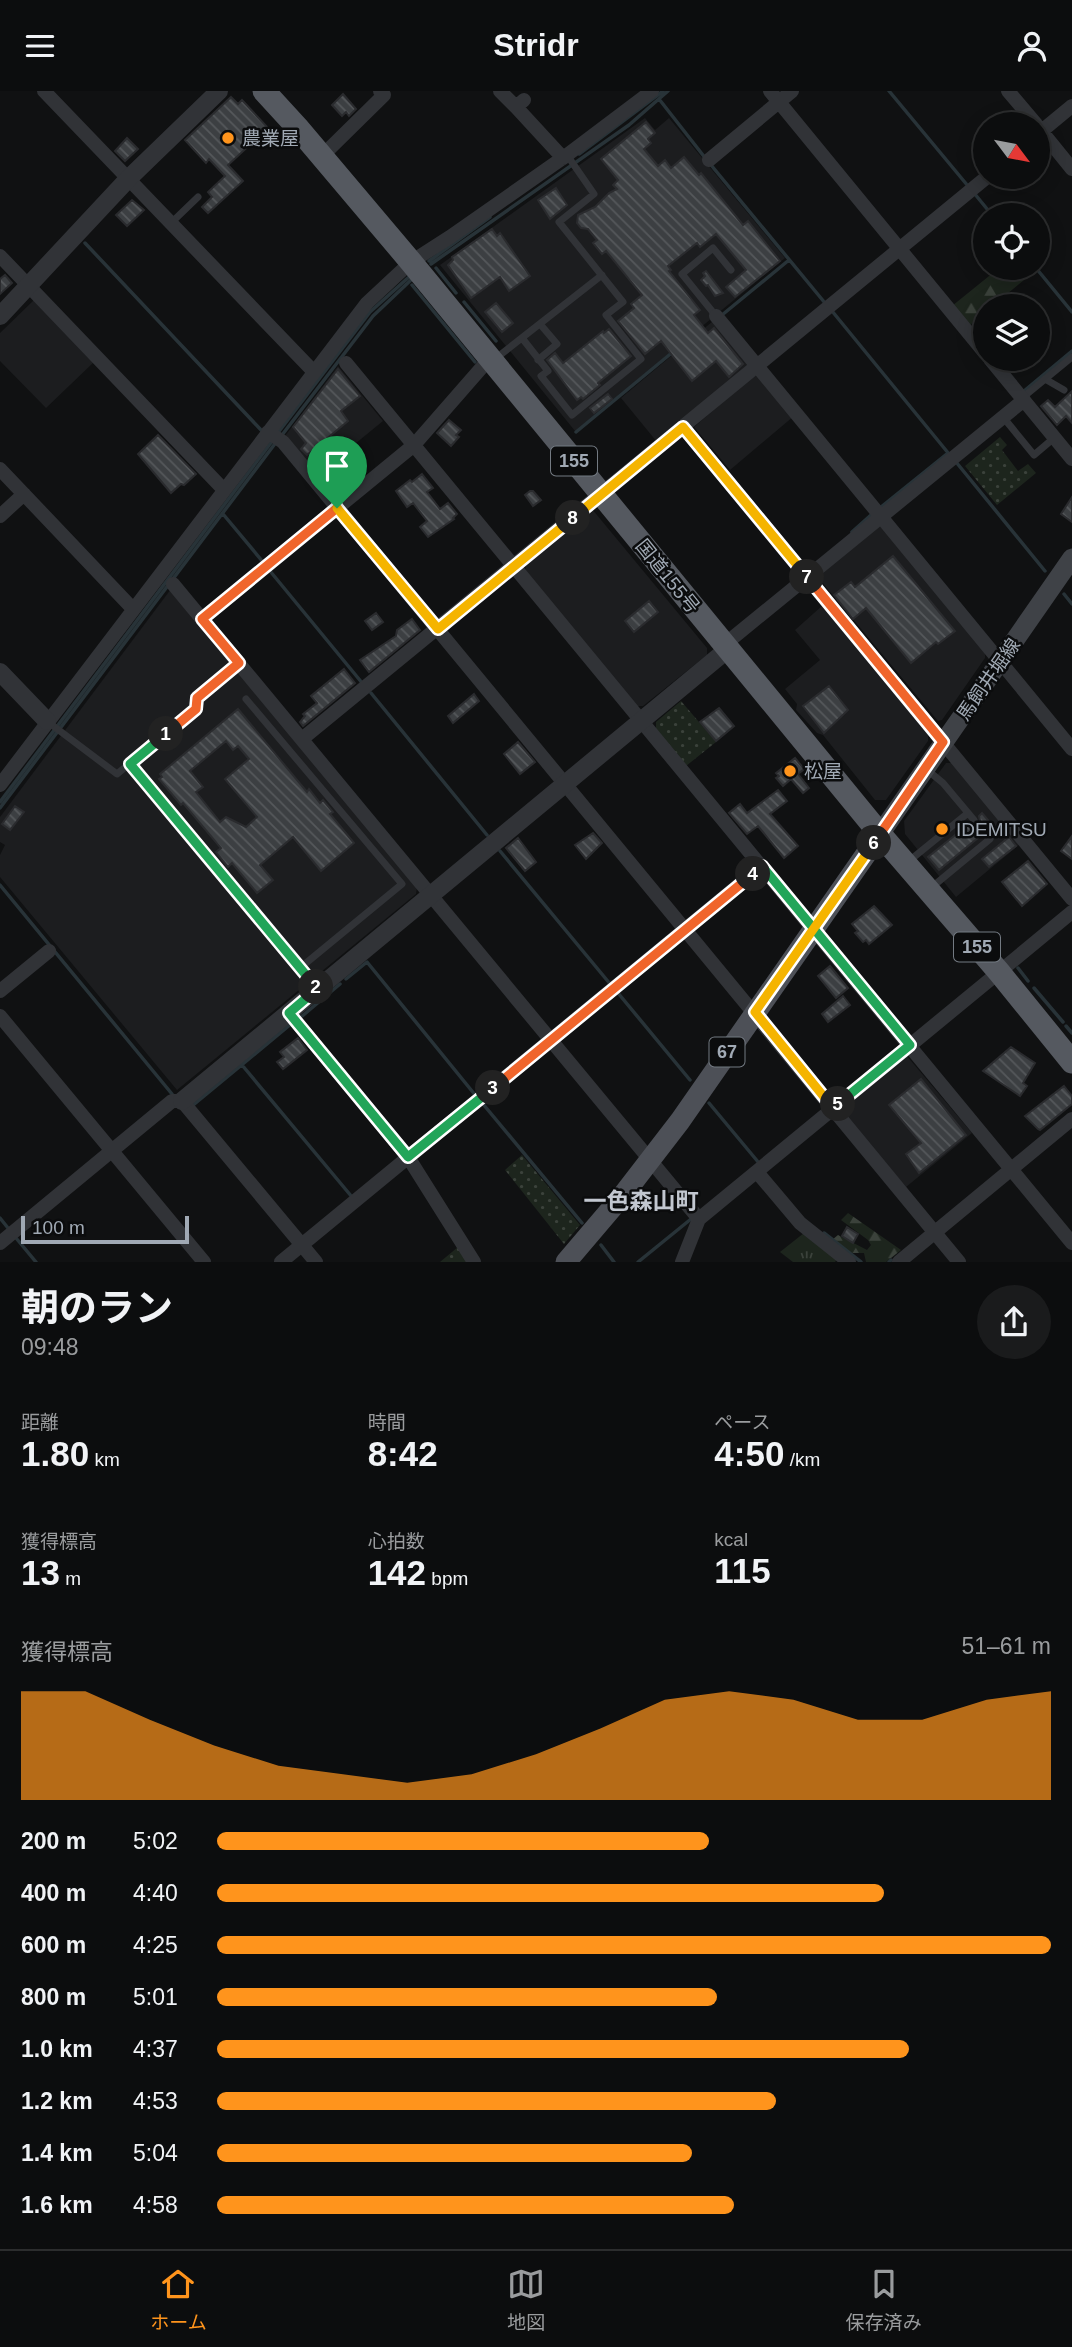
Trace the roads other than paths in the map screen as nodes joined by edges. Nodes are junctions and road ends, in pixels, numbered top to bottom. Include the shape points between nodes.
1 (44, 91) edge
2 (219, 91) edge
3 (264, 91) edge
4 (380, 91) edge
5 (500, 91) edge
6 (652, 91) edge
7 (793, 91) edge
8 (1008, 91) edge
9 (522, 97) edge
10 (774, 97) edge
11 (1072, 106) edge
12 (1025, 112) edge
13 (1050, 121) edge
14 (1050, 143) edge
15 (322, 156) junction
16 (566, 156) junction
17 (709, 160) dead end
18 (1072, 169) edge
19 (128, 179) junction
20 (973, 188) edge
21 (198, 197) dead end
22 (171, 223) junction
23 (899, 249) junction
24 (0, 256) edge
25 (411, 262) junction
26 (731, 270) dead end
27 (602, 275) junction
28 (29, 287) junction
29 (0, 316) edge
30 (716, 316) joint
31 (540, 324) junction
32 (522, 338) junction
33 (973, 338) edge
34 (1072, 357) edge
35 (491, 360) junction
36 (538, 360) junction
37 (346, 363) dead end
38 (757, 366) junction
39 (1000, 371) edge
40 (314, 372) junction
41 (1045, 379) junction
42 (1064, 390) dead end
43 (1023, 399) junction
44 (1003, 417) junction
45 (683, 427) junction
46 (274, 436) junction
47 (1055, 438) junction
48 (414, 445) junction
49 (1072, 459) edge
50 (0, 469) edge
51 (224, 490) junction
52 (24, 494) junction
53 (601, 495) junction
54 (337, 508) junction
55 (0, 516) edge
56 (881, 517) junction
57 (1072, 558) edge
58 (514, 566) junction
59 (807, 577) junction
60 (173, 585) dead end
61 (133, 609) junction
62 (202, 619) junction
63 (438, 629) junction
64 (726, 647) junction
65 (1000, 662) junction
66 (239, 663) junction
67 (0, 672) edge
68 (246, 699) dead end
69 (642, 720) junction
70 (49, 722) junction
71 (302, 739) junction
72 (943, 742) junction
73 (1072, 749) edge
74 (130, 764) junction
75 (925, 768) junction
76 (566, 783) junction
77 (0, 785) edge
78 (968, 813) junction
79 (974, 820) dead end
80 (984, 833) dead end
81 (880, 834) junction
82 (906, 865) junction
83 (762, 866) junction
84 (928, 890) junction
85 (430, 895) junction
86 (1072, 899) edge
87 (1072, 912) edge
88 (686, 929) junction
89 (814, 929) junction
90 (48, 951) dead end
91 (300, 968) junction
92 (999, 972) junction
93 (317, 989) junction
94 (0, 991) edge
95 (755, 1012) junction
96 (289, 1013) junction
97 (0, 1016) edge
98 (551, 1040) junction
99 (910, 1045) junction
100 (1072, 1062) edge
101 (182, 1101) junction
102 (833, 1108) junction
103 (1072, 1119) edge
104 (112, 1151) junction
105 (408, 1157) junction
106 (650, 1160) junction
107 (1012, 1169) junction
108 (757, 1172) junction
109 (699, 1219) junction
110 (935, 1232) junction
111 (0, 1243) edge
112 (1072, 1243) edge
113 (301, 1245) junction
114 (204, 1262) edge
115 (281, 1262) edge
116 (316, 1262) edge
117 (474, 1262) edge
118 (566, 1262) edge
119 (682, 1262) edge
120 (849, 1262) edge
121 (899, 1262) edge
122 (959, 1262) edge

1 - 19 street
2 - 19 street
3 - 15 highway, 国道155号 / 155
4 - 15 street via 384,95
5 - 9 street
6 - 16 street
7 - 10 street
8 - 12 street
9 - 16 street
10 - 17 street
10 - 23 street
11 - 13 street
14 - 18 street
15 - 25 highway, 国道155号 / 155
16 - 25 street
16 - 27 lane via 594,194 559,222
19 - 22 street
19 - 28 street
20 - 23 street
21 - 22 lane
22 - 40 street
23 - 33 street
23 - 38 street
24 - 28 street
25 - 35 highway, 国道155号 / 155
25 - 40 street via 367,303
26 - 30 lane via 713,248 682,274
27 - 31 lane
27 - 36 lane via 623,302 606,315 641,359 572,415 541,376 548,371
28 - 29 street
28 - 51 street
30 - 38 street
31 - 32 lane
31 - 36 lane via 557,344
32 - 35 lane
32 - 36 lane
34 - 41 lane
35 - 48 street
35 - 53 highway, 国道155号 / 155
37 - 48 street
38 - 45 street
38 - 56 street
39 - 43 street
40 - 46 street
41 - 42 lane
41 - 43 lane
43 - 44 street
43 - 47 street
44 - 47 lane via 1034,455
44 - 56 street
45 - 53 street
45 - 59 street
46 - 51 street
46 - 54 street
47 - 49 street
48 - 54 street
48 - 58 street
50 - 52 street
51 - 61 street
52 - 55 street
52 - 61 street
53 - 58 street
53 - 64 highway, 国道155号 / 155
54 - 62 street
54 - 63 street
56 - 59 street
56 - 65 street
57 - 65 main road, 馬飼井堀線
58 - 63 street
58 - 69 street
59 - 64 street
59 - 72 street
60 - 62 street
61 - 70 street
62 - 66 street
63 - 71 street
63 - 76 street
64 - 69 street
64 - 81 highway, 国道155号 / 155
65 - 72 main road, 馬飼井堀線
65 - 73 street
66 - 71 street
66 - 74 lane via 197,698 196,709
67 - 70 street
68 - 91 lane via 402,884
69 - 76 street
69 - 83 street
70 - 74 lane via 117,774
70 - 77 street
71 - 85 street
72 - 75 main road, 馬飼井堀線
72 - 86 street
74 - 91 lane
75 - 78 lane
75 - 81 main road, 馬飼井堀線
76 - 85 street
76 - 88 street
78 - 79 lane
78 - 82 lane
80 - 84 lane via 990,839
81 - 82 highway, 国道155号 / 155
81 - 89 main road, 67
82 - 84 highway, 国道155号 / 155
83 - 88 street
83 - 89 street
84 - 92 highway, 国道155号 / 155
85 - 93 street
85 - 98 street
87 - 92 street
88 - 95 street
88 - 98 street
89 - 95 main road, 67
89 - 99 street
90 - 94 street
91 - 93 lane
92 - 99 street
92 - 100 highway, 国道155号 / 155
93 - 96 street
95 - 102 street
95 - 106 main road, 67
96 - 101 street
96 - 105 street
97 - 104 street
98 - 105 street
98 - 106 street
99 - 102 street
99 - 107 street
101 - 104 street via 172,1101
101 - 113 street
102 - 108 street
102 - 110 street
103 - 107 street
104 - 111 street
104 - 114 street
105 - 113 street
105 - 117 street
106 - 109 street
106 - 118 main road, 67
107 - 110 street
107 - 112 street
108 - 109 street
108 - 120 street via 800,1223
109 - 119 street
110 - 121 street
110 - 122 street
113 - 115 street
113 - 116 street

